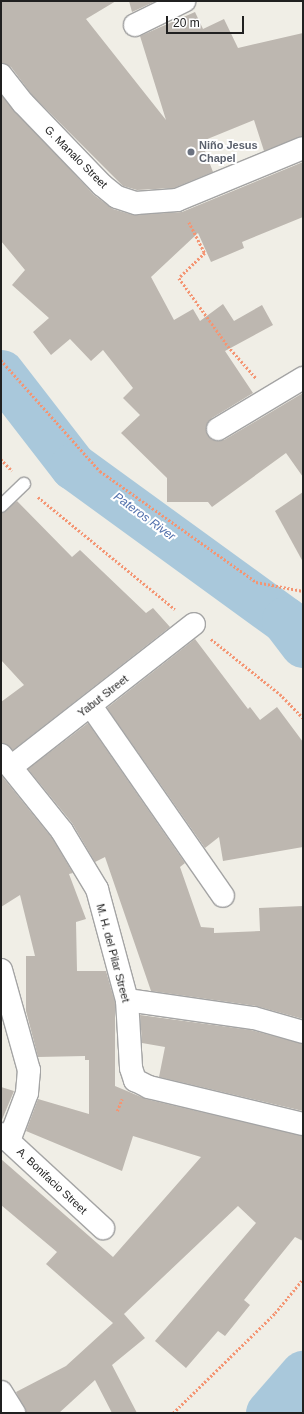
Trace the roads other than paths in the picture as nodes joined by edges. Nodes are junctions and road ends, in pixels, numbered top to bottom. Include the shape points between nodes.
1 (184, 1) edge
2 (135, 26) dead end
3 (1, 75) edge
4 (303, 148) edge
5 (303, 378) edge
6 (218, 429) dead end
7 (24, 484) road end
8 (1, 506) edge
9 (194, 624) road end
10 (91, 706) junction
11 (6, 761) edge
12 (223, 896) dead end
13 (1, 970) edge
14 (128, 1000) junction
15 (303, 1032) edge
16 (303, 1124) edge
17 (5, 1138) edge
18 (103, 1228) dead end
19 (1, 1392) edge
20 (14, 1413) edge

1 - 2 street
3 - 4 street, G. Manalo Street via 23,103 117,197 136,203 177,200
5 - 6 street
7 - 8 lane
9 - 10 street, Yabut Street
10 - 11 street, Yabut Street
10 - 12 street
11 - 14 street, M. H. del Pilar Street via 62,831 97,890
13 - 17 street via 29,1070 27,1093
14 - 15 street via 254,1018
14 - 16 street, M. H. del Pilar Street via 131,1068 135,1080 149,1087
17 - 18 street, A. Bonifacio Street
19 - 20 street

